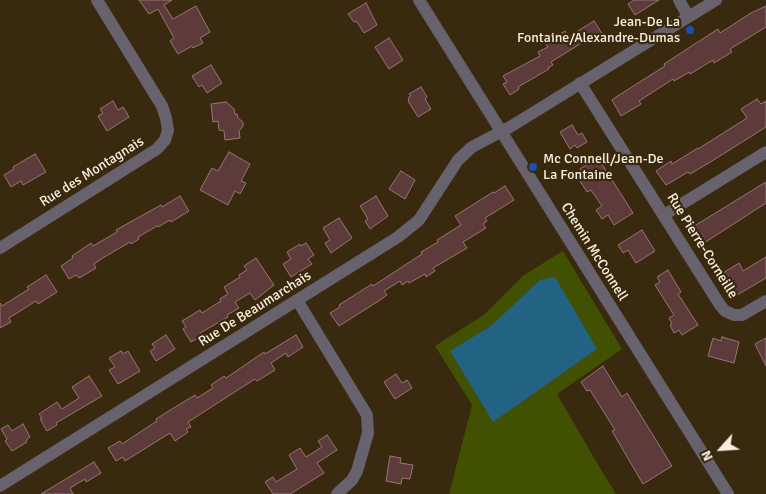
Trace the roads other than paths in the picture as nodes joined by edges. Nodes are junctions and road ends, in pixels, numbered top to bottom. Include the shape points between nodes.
1 (97, 0) edge
2 (419, 0) edge
3 (679, 0) edge
4 (716, 0) edge
5 (688, 16) junction
6 (580, 83) junction
7 (501, 132) junction
8 (766, 152) edge
9 (664, 215) junction
10 (0, 248) edge
11 (297, 300) junction
12 (766, 301) edge
13 (0, 486) edge
14 (336, 494) edge
15 (728, 494) edge

1 - 10 street, Rue des Montagnais via 162,106 168,130 157,149
2 - 7 street, Chemin McConnell
3 - 5 street
4 - 5 street, Rue De Beaumarchais
5 - 6 street, Rue De Beaumarchais
6 - 7 street, Rue De Beaumarchais
6 - 9 street, Rue Pierre-Corneille
7 - 11 street, Rue De Beaumarchais via 472,147 458,160 411,228
7 - 15 street, Chemin McConnell
8 - 9 street
9 - 12 street, Rue Pierre-Corneille via 726,311 742,315
11 - 13 street, Rue De Beaumarchais
11 - 14 street via 367,415 368,433 357,471

